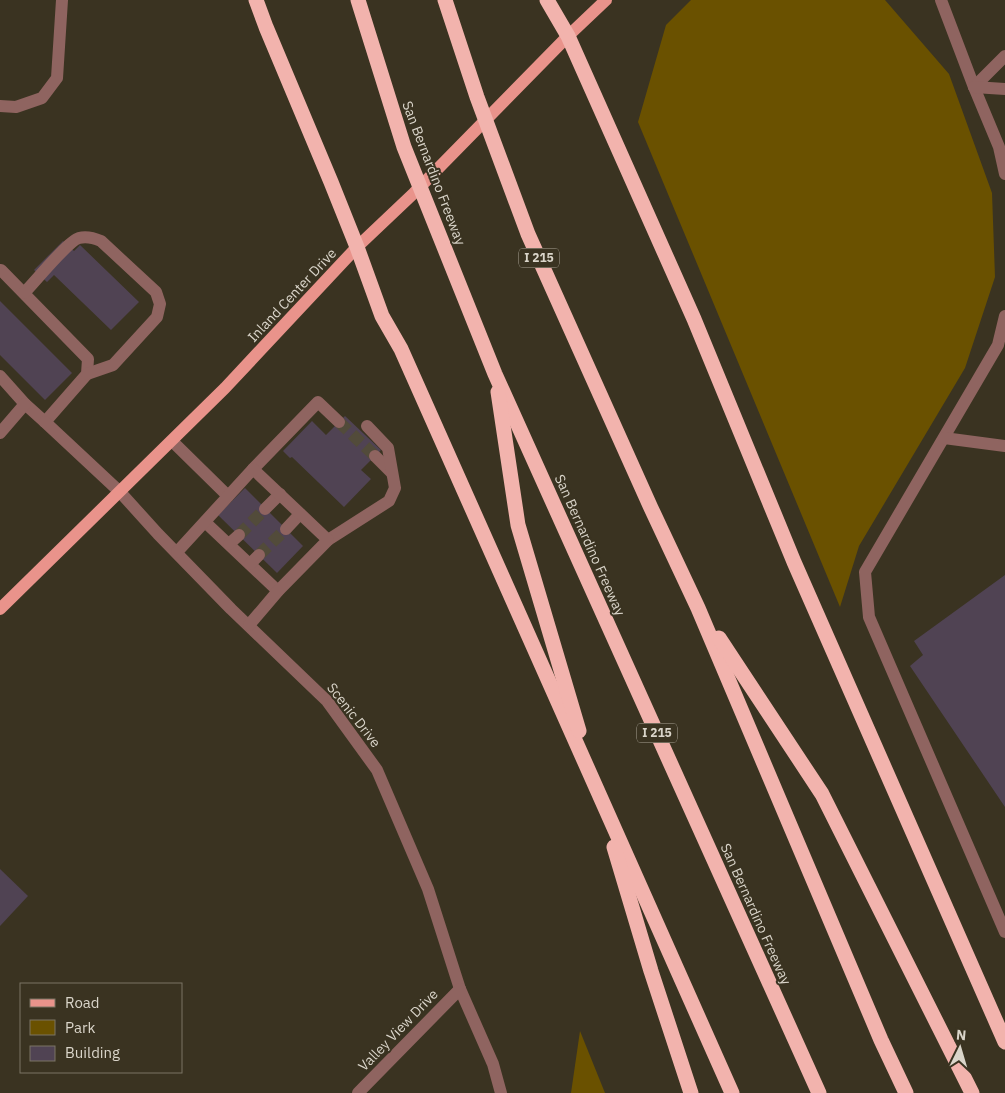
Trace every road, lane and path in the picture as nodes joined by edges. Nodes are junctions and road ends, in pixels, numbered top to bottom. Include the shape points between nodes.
1 (62, 0) edge
2 (256, 0) edge
3 (358, 0) edge
4 (445, 0) edge
5 (547, 0) edge
6 (606, 0) edge
7 (941, 0) edge
8 (568, 36) junction
9 (1005, 56) edge
10 (974, 87) junction
11 (1005, 89) edge
12 (0, 106) edge
13 (1005, 174) edge
14 (357, 247) junction
15 (0, 271) edge
16 (24, 294) junction
17 (1005, 316) edge
18 (87, 374) junction
19 (495, 374) junction
20 (0, 376) edge
21 (26, 404) junction
22 (45, 422) junction
23 (338, 422) tunnel mouth
24 (368, 426) dead end
25 (0, 432) edge
26 (944, 438) junction
27 (172, 441) junction
28 (1005, 446) edge
29 (375, 456) tunnel mouth
30 (254, 469) junction
31 (392, 473) junction
32 (120, 492) junction
33 (280, 494) junction
34 (228, 496) junction
35 (265, 509) tunnel mouth
36 (300, 514) junction
37 (205, 522) junction
38 (286, 529) tunnel mouth
39 (239, 535) tunnel mouth
40 (328, 540) junction
41 (229, 544) junction
42 (177, 552) junction
43 (259, 555) tunnel mouth
44 (250, 564) junction
45 (278, 591) junction
46 (698, 608) junction
47 (0, 609) edge
48 (249, 625) junction
49 (1004, 926) edge
50 (460, 989) junction
51 (1005, 1042) edge
52 (358, 1093) edge
53 (501, 1093) edge
54 (691, 1093) edge
55 (732, 1093) edge
56 (818, 1093) edge
57 (906, 1093) edge
58 (972, 1093) edge

1 - 12 street via 57,78 42,98 16,108
2 - 14 highway
3 - 19 highway, San Bernardino Freeway / I 215 via 404,147
4 - 46 highway, I 215 via 528,234
5 - 8 highway
6 - 8 main road, Inland Center Drive
7 - 10 street
8 - 14 main road, Inland Center Drive
8 - 51 highway via 694,319 794,562
9 - 10 street
10 - 11 street
10 - 13 street via 1000,147
14 - 27 main road, Inland Center Drive
14 - 55 highway via 382,316 401,349
15 - 16 street
16 - 18 street via 88,360
16 - 18 street via 68,245 78,238 91,237 102,241 156,292 160,304 157,317 113,365
17 - 26 street via 998,345
18 - 22 street
19 - 54 highway via 518,525 651,971
19 - 56 highway, San Bernardino Freeway / I 215
20 - 21 street, Scenic Drive
21 - 22 street, Scenic Drive
21 - 25 street
22 - 32 street, Scenic Drive
23 - 30 street via 318,402
24 - 31 street via 388,448
26 - 28 street
26 - 49 street via 865,572 869,617
27 - 32 main road, Inland Center Drive
27 - 34 street
29 - 31 street
30 - 33 street
30 - 34 street
31 - 40 street via 395,488 389,501
32 - 42 street, Scenic Drive
32 - 47 main road, Inland Center Drive
33 - 35 street
33 - 36 street
34 - 37 street
36 - 38 street
36 - 40 street
37 - 41 street
37 - 42 street
39 - 41 street
40 - 45 street
41 - 44 street
42 - 48 street, Scenic Drive
43 - 44 street
44 - 45 street
45 - 48 street
46 - 57 highway, I 215
46 - 58 highway via 822,794
48 - 50 street, Scenic Drive via 327,701 377,770 428,889
50 - 52 street, Valley View Drive
50 - 53 street, Scenic Drive via 493,1064

